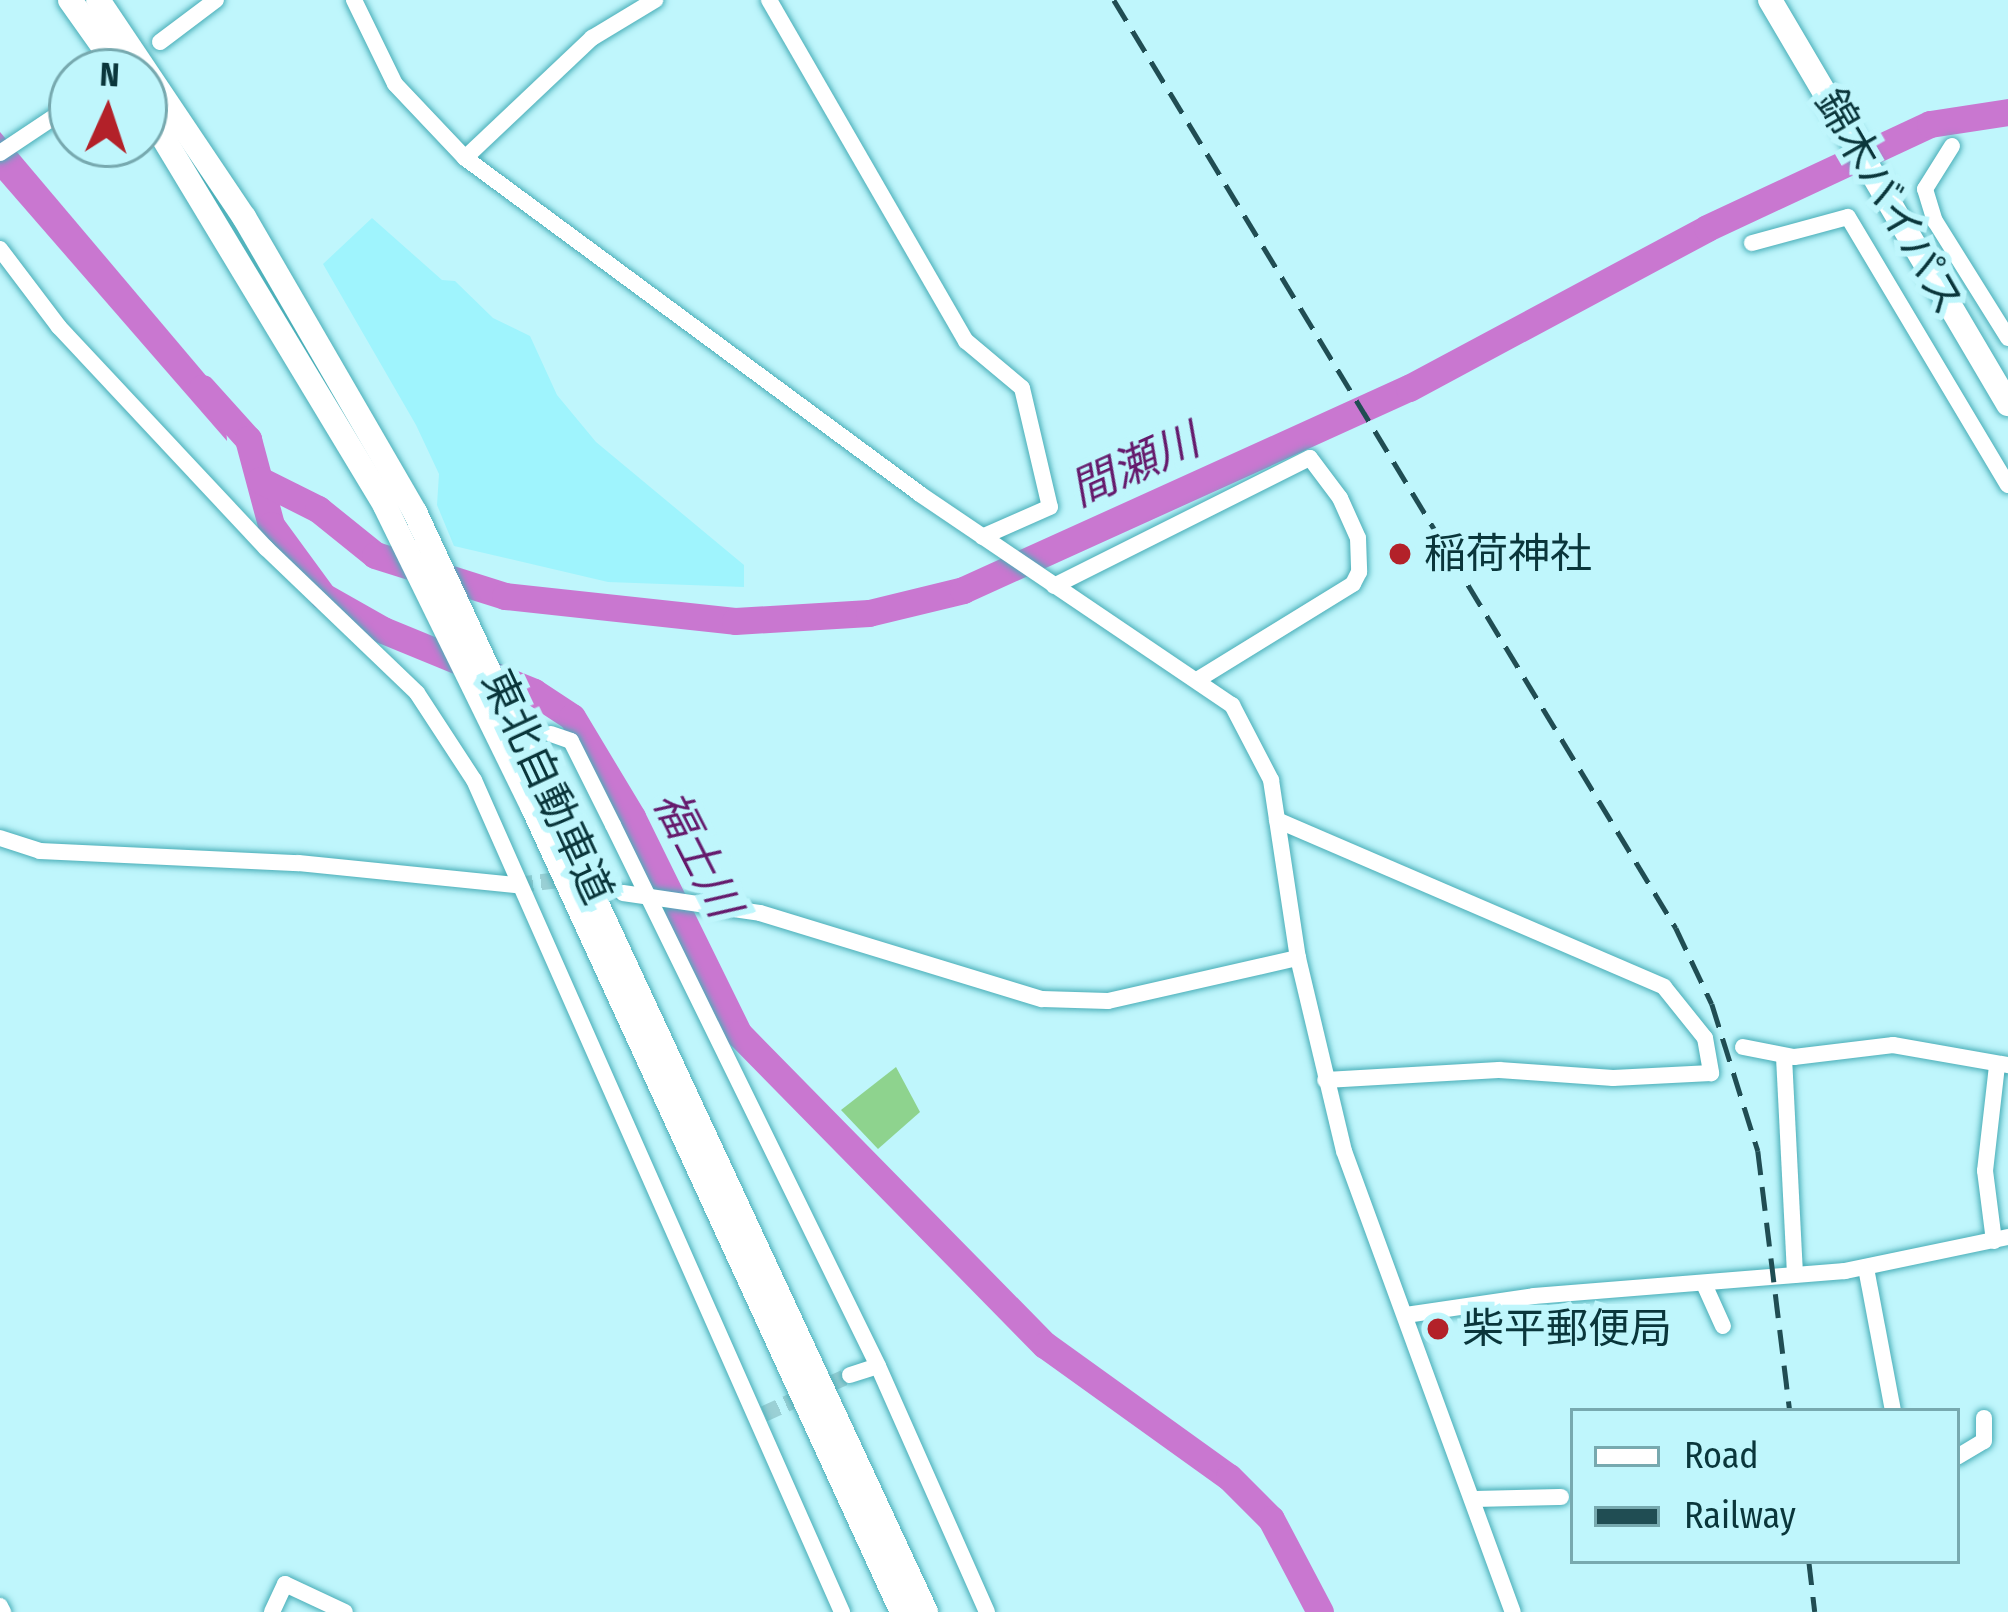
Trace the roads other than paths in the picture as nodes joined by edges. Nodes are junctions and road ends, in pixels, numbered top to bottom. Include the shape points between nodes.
1 (70, 0) edge
2 (98, 0) edge
3 (216, 0) edge
4 (355, 0) edge
5 (655, 0) edge
6 (770, 0) edge
7 (1770, 0) edge
8 (160, 42) dead end
9 (104, 48) edge
10 (48, 121) edge
11 (168, 146) edge
12 (1952, 146) dead end
13 (0, 153) edge
14 (466, 158) junction
15 (1752, 243) dead end
16 (0, 249) edge
17 (2008, 338) edge
18 (2008, 404) edge
19 (2008, 485) edge
20 (990, 543) junction
21 (1050, 583) junction
22 (1200, 678) junction
23 (551, 734) dead end
24 (1277, 820) junction
25 (0, 838) edge
26 (518, 885) junction
27 (647, 892) junction
28 (623, 893) tunnel mouth
29 (1298, 958) junction
30 (1744, 1047) dead end
31 (1784, 1057) junction
32 (2002, 1065) edge
33 (1325, 1080) junction
34 (2001, 1239) edge
35 (1866, 1268) junction
36 (1795, 1275) junction
37 (1704, 1284) junction
38 (1406, 1316) junction
39 (1723, 1327) dead end
40 (878, 1366) junction
41 (850, 1376) tunnel mouth
42 (1892, 1408) edge
43 (1984, 1418) dead end
44 (1960, 1455) edge
45 (1561, 1497) dead end
46 (1472, 1499) junction
47 (272, 1612) edge
48 (345, 1612) edge
49 (842, 1612) edge
50 (902, 1612) edge
51 (926, 1612) edge
52 (987, 1612) edge
53 (1514, 1612) edge

1 - 9 highway
2 - 51 highway, 東北自動車道 via 244,217 415,512
3 - 8 street
4 - 14 street via 395,84
5 - 14 street via 592,38
6 - 20 street via 966,341 1022,388 1050,507
7 - 18 highway, 錦木バイパス
10 - 13 street
11 - 50 highway, 東北自動車道 via 385,506
12 - 17 street via 1924,189 1935,221
14 - 20 street
15 - 19 street via 1848,217
16 - 26 street via 59,327 266,548 417,693 474,780
20 - 21 street
21 - 22 street
21 - 22 street via 1310,458 1358,538 1353,584
22 - 24 street via 1252,733
23 - 27 street via 571,741
24 - 29 street
24 - 33 street via 1664,987 1705,1038 1712,1073 1613,1078 1499,1070
25 - 26 street via 40,851 298,863
26 - 49 street
27 - 28 street
27 - 29 street via 699,899 1042,999 1108,1001
27 - 40 street
29 - 33 street
30 - 31 street
31 - 32 street via 1893,1046
31 - 36 street
32 - 34 street via 1985,1171
33 - 38 street
34 - 35 street
35 - 36 street
35 - 42 street
36 - 37 street
37 - 38 street via 1483,1301
37 - 39 street
38 - 46 street
40 - 41 street
40 - 52 street
43 - 44 street via 1984,1442
45 - 46 street
46 - 53 street
47 - 48 street via 285,1584

